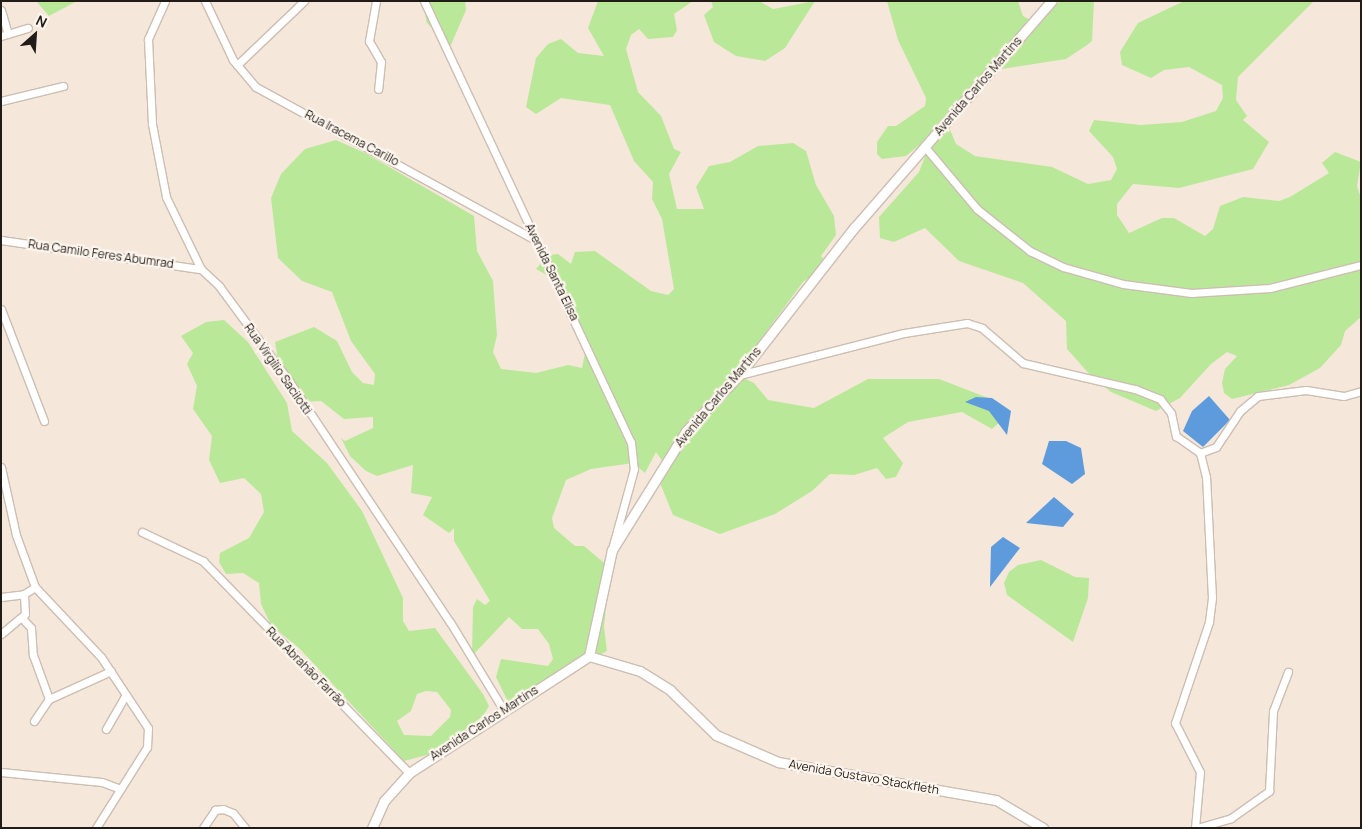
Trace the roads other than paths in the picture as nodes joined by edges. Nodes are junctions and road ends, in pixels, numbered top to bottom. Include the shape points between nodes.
1 (165, 1) edge
2 (205, 1) edge
3 (304, 1) edge
4 (376, 1) edge
5 (424, 1) edge
6 (1051, 1) edge
7 (1, 10) edge
8 (28, 28) dead end
9 (5, 35) edge
10 (237, 65) junction
11 (63, 86) dead end
12 (378, 89) dead end
13 (1, 101) edge
14 (925, 147) junction
15 (1, 240) edge
16 (536, 240) junction
17 (1361, 265) edge
18 (201, 269) junction
19 (1, 309) edge
20 (739, 375) junction
21 (1361, 391) edge
22 (44, 421) dead end
23 (1200, 453) junction
24 (1, 467) edge
25 (142, 532) dead end
26 (612, 550) junction
27 (35, 587) junction
28 (24, 594) junction
29 (1, 597) edge
30 (22, 618) junction
31 (1, 634) edge
32 (589, 656) junction
33 (111, 671) junction
34 (1288, 672) dead end
35 (126, 695) junction
36 (49, 699) junction
37 (503, 709) junction
38 (34, 721) dead end
39 (106, 729) dead end
40 (1, 772) edge
41 (409, 773) junction
42 (120, 789) junction
43 (96, 828) edge
44 (204, 828) edge
45 (245, 828) edge
46 (372, 828) edge
47 (1043, 828) edge
48 (1196, 828) edge

1 - 18 street, Rua Virgílio Sacilotti via 148,39 158,170
2 - 10 street, Rua Iracema Carillo
3 - 10 street
4 - 12 street via 369,41 381,62
5 - 16 street, Avenida Santa Elisa
6 - 14 street, Avenida Carlos Martins
7 - 9 street
8 - 9 street
10 - 16 street, Rua Iracema Carillo via 256,87
11 - 13 street
14 - 17 street via 977,209 1030,251 1063,267 1123,284 1191,293 1270,288
14 - 20 street, Avenida Carlos Martins via 811,281
15 - 18 street, Rua Camilo Feres Abumrad
16 - 26 street, Avenida Santa Elisa via 634,455
18 - 37 street, Rua Virgílio Sacilotti via 220,286 289,382
19 - 22 street
20 - 23 street via 904,333 967,323 982,328 1023,363 1135,389 1160,399 1170,414 1176,436
20 - 26 street, Avenida Carlos Martins via 686,431
21 - 23 street via 1344,396 1306,390 1258,396 1240,411 1216,447
23 - 48 street via 1206,477 1212,598 1209,622 1175,723 1200,772
24 - 27 street via 16,535
25 - 41 street, Rua Abrahão Farrão via 203,561
26 - 32 street, Avenida Carlos Martins
27 - 28 street
27 - 33 street
28 - 29 street
28 - 30 street via 26,609
30 - 31 street
30 - 36 street via 32,632 33,655
32 - 37 street, Avenida Carlos Martins
32 - 47 street, Avenida Gustavo Stackfleth via 640,672 670,690 716,735 778,762 996,800
33 - 35 street
33 - 36 street
34 - 48 street via 1273,711 1268,791 1231,818
35 - 39 street
35 - 42 street via 144,719 149,741
36 - 38 street
37 - 41 street, Avenida Carlos Martins
40 - 42 street via 102,782
41 - 46 street, Avenida Carlos Martins via 384,801
42 - 43 street
44 - 45 street via 215,810 223,809 233,813

